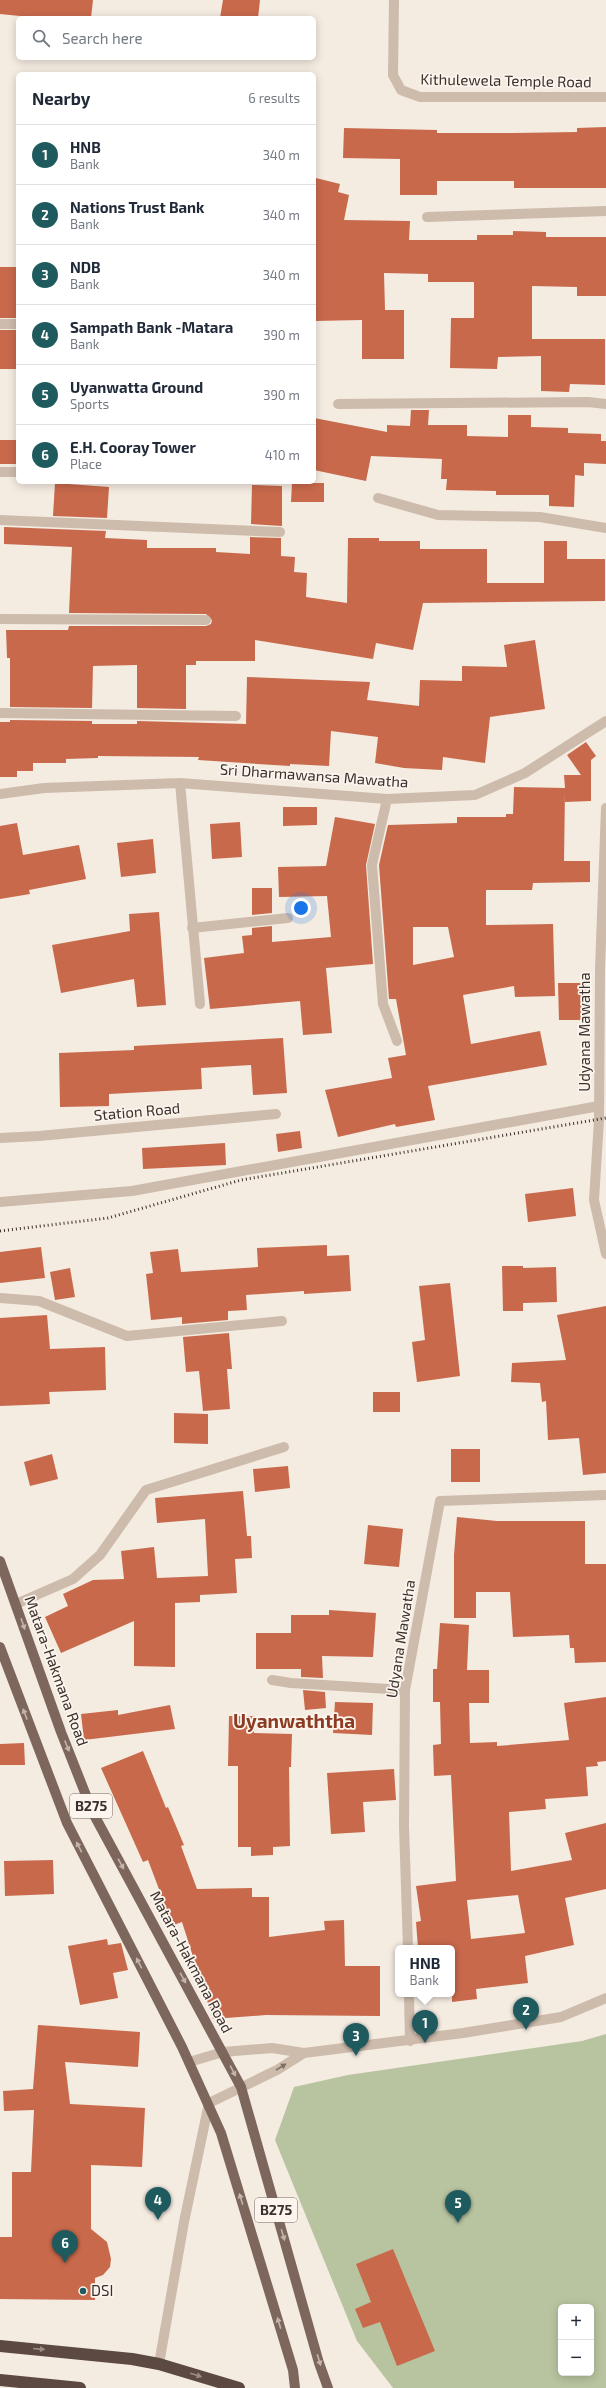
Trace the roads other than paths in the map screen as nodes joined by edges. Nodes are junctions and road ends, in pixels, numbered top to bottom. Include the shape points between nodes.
1 (394, 0) edge
2 (606, 97) edge
3 (606, 211) edge
4 (427, 217) dead end
5 (0, 324) edge
6 (16, 324) edge
7 (338, 404) dead end
8 (606, 404) edge
9 (0, 472) edge
10 (16, 472) edge
11 (378, 498) dead end
12 (0, 520) edge
13 (606, 528) edge
14 (280, 532) dead end
15 (0, 619) edge
16 (206, 620) dead end
17 (0, 713) edge
18 (236, 716) dead end
19 (606, 720) edge
20 (180, 783) junction
21 (0, 794) edge
22 (387, 799) junction
23 (606, 808) edge
24 (288, 918) dead end
25 (192, 928) junction
26 (200, 1004) dead end
27 (397, 1041) dead end
28 (599, 1106) junction
29 (276, 1114) dead end
30 (0, 1138) edge
31 (0, 1202) edge
32 (606, 1254) edge
33 (0, 1298) edge
34 (282, 1321) dead end
35 (284, 1447) dead end
36 (606, 1495) edge
37 (0, 1561) edge
38 (16, 1604) junction
39 (0, 1648) edge
40 (272, 1680) dead end
41 (405, 1690) junction
42 (408, 1945) edge
43 (409, 1997) edge
44 (606, 1998) edge
45 (410, 2041) junction
46 (223, 2052) junction
47 (304, 2053) junction
48 (189, 2062) junction
49 (242, 2087) junction
50 (209, 2103) junction
51 (0, 2346) edge
52 (158, 2364) junction
53 (0, 2380) edge
54 (80, 2388) edge
55 (239, 2388) edge
56 (295, 2388) edge
57 (328, 2388) edge

1 - 2 street, Kithulewela Temple Road via 393,75 402,90 420,97
3 - 4 street
5 - 6 street
7 - 8 street
9 - 10 street
11 - 13 street via 438,515 540,517
12 - 14 street
15 - 16 street
17 - 18 street
19 - 22 street, Sri Dharmawansa Mawatha via 525,773 475,795
20 - 21 street, Sri Dharmawansa Mawatha via 44,788
20 - 22 street, Sri Dharmawansa Mawatha
20 - 25 street
22 - 27 street via 372,865 383,1004
23 - 28 street, Udyana Mawatha via 600,969
24 - 25 street
25 - 26 street
28 - 31 street via 132,1191
28 - 32 street, Udyana Mawatha via 594,1200
29 - 30 street, Station Road
33 - 34 street via 39,1301 127,1336
35 - 38 street via 146,1490 100,1555 73,1579
36 - 41 street, Udyana Mawatha via 440,1501
37 - 38 main road, Matara-Hakmana Road / B275
38 -> 46 main road, Matara-Hakmana Road / B275 via 61,1732 93,1813
48 -> 39 main road, B275 via 67,1823
40 - 41 street
41 - 42 street, Udyana Mawatha via 404,1826
43 - 45 street
44 - 45 street via 561,2017
45 - 47 street
46 - 47 street via 272,2048
46 - 48 street
46 -> 49 main road, Matara-Hakmana Road / B275
49 -> 47 street
48 - 50 main road, B275
49 - 50 street
49 -> 57 main road, Matara-Hakmana Road / B275
50 - 52 street
56 -> 50 main road, B275 via 293,2370 221,2133
51 -> 52 highway via 91,2354
52 -> 55 highway
53 - 54 highway

